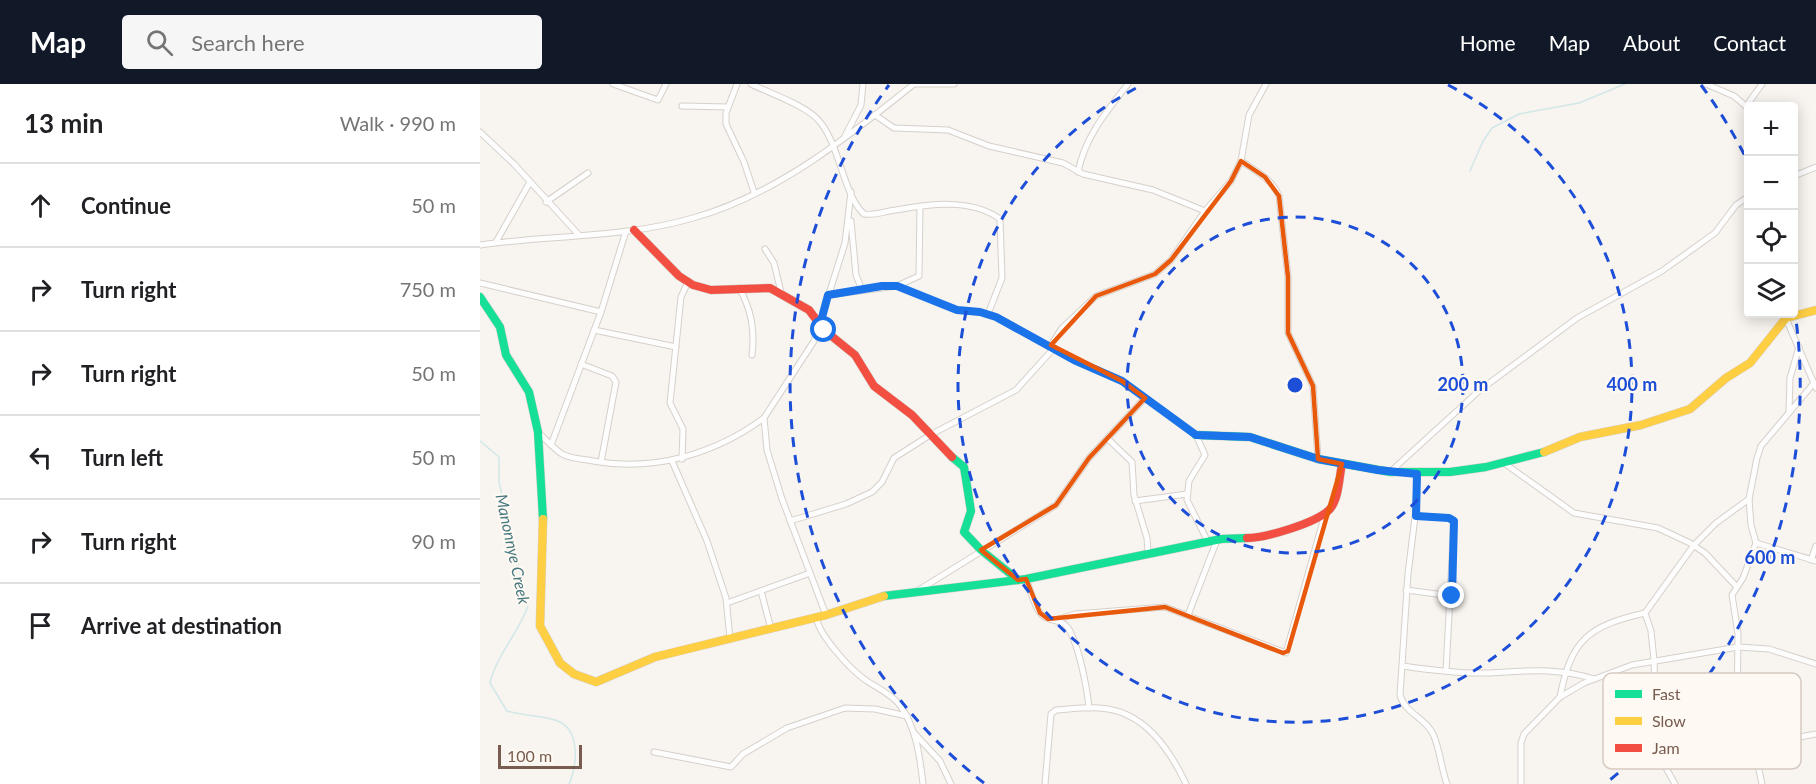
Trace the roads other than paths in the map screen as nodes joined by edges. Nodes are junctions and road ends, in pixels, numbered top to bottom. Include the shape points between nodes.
1 (613, 84) edge
2 (666, 84) edge
3 (737, 84) edge
4 (751, 84) edge
5 (863, 84) edge
6 (914, 84) edge
7 (954, 84) edge
8 (1128, 84) edge
9 (1266, 84) edge
10 (1706, 84) edge
11 (1762, 84) edge
12 (1751, 102) edge
13 (1744, 104) edge
14 (682, 106) dead end
15 (728, 106) junction
16 (875, 115) junction
17 (480, 132) edge
18 (844, 138) junction
19 (835, 146) junction
20 (1241, 161) junction
21 (1816, 167) edge
22 (1078, 172) junction
23 (588, 173) dead end
24 (1798, 174) edge
25 (530, 182) junction
26 (754, 192) junction
27 (851, 192) junction
28 (1744, 200) edge
29 (546, 202) junction
30 (920, 206) junction
31 (1205, 211) junction
32 (850, 215) junction
33 (630, 230) junction
34 (578, 234) junction
35 (496, 242) junction
36 (480, 244) edge
37 (765, 249) dead end
38 (688, 282) junction
39 (480, 283) edge
40 (897, 286) junction
41 (739, 288) junction
42 (862, 290) junction
43 (781, 292) junction
44 (828, 295) junction
45 (480, 297) edge
46 (1816, 310) edge
47 (601, 312) junction
48 (1798, 313) edge
49 (988, 314) junction
50 (1784, 318) edge
51 (1786, 318) edge
52 (820, 325) junction
53 (594, 330) junction
54 (676, 347) junction
55 (1052, 347) junction
56 (1799, 347) junction
57 (752, 355) dead end
58 (581, 364) junction
59 (1815, 386) edge
60 (1144, 398) junction
61 (1789, 412) junction
62 (764, 418) junction
63 (538, 432) junction
64 (930, 435) junction
65 (1196, 435) junction
66 (1108, 439) junction
67 (551, 445) junction
68 (682, 459) junction
69 (1318, 459) junction
70 (672, 461) junction
71 (602, 462) junction
72 (1504, 463) junction
73 (1342, 464) junction
74 (1390, 472) junction
75 (1417, 474) junction
76 (1187, 494) junction
77 (1749, 499) junction
78 (1135, 501) junction
79 (1326, 513) junction
80 (1416, 516) junction
81 (790, 521) junction
82 (1217, 540) junction
83 (1208, 542) junction
84 (1756, 543) junction
85 (1694, 545) junction
86 (1816, 546) edge
87 (981, 550) junction
88 (1148, 553) junction
89 (1814, 561) edge
90 (810, 573) junction
91 (1022, 579) junction
92 (1737, 587) junction
93 (1406, 590) junction
94 (760, 591) junction
95 (910, 595) junction
96 (1452, 596) junction
97 (727, 603) junction
98 (1644, 613) junction
99 (826, 615) junction
100 (1188, 615) junction
101 (816, 618) junction
102 (1056, 620) junction
103 (771, 629) junction
104 (730, 639) junction
105 (1738, 646) junction
106 (1654, 660) junction
107 (1816, 664) edge
108 (1403, 666) junction
109 (1446, 671) junction
110 (1568, 671) junction
111 (1611, 673) edge
112 (1654, 673) edge
113 (1738, 673) edge
114 (1603, 676) edge
115 (1595, 679) junction
116 (1560, 697) junction
117 (1089, 708) junction
118 (907, 716) junction
119 (913, 732) junction
120 (1816, 734) edge
121 (1801, 737) edge
122 (654, 752) dead end
123 (1667, 769) edge
124 (1760, 769) edge
125 (923, 784) edge
126 (951, 784) edge
127 (1045, 784) edge
128 (1186, 784) edge
129 (1447, 784) edge
130 (1521, 784) edge
131 (1675, 784) edge
132 (1762, 784) edge

1 - 2 street via 658,100
3 - 15 street
4 - 19 street via 815,117
5 - 18 street via 861,105
6 - 7 street
6 - 16 street
8 - 22 street via 1103,114 1085,145
9 - 20 street via 1250,115
10 - 13 street
11 - 12 street
14 - 15 street
15 - 26 street via 726,124
16 - 18 street
16 - 22 street via 894,128 948,130 989,146 1059,162
17 - 25 street
18 - 19 street
19 - 26 street
19 - 27 street
20 - 31 street via 1232,181
20 - 69 street via 1265,177 1279,196 1288,277 1288,333 1313,386
21 - 24 street
22 - 31 street via 1153,190
23 - 29 street
25 - 29 street
25 - 35 street
26 - 33 street via 692,219
27 - 30 street via 859,210 868,215
27 - 32 street
28 - 74 street via 1715,233 1662,271 1576,318 1480,390
29 - 34 street
30 - 40 street via 919,276
30 - 49 street via 973,206 1000,219 1002,278
31 - 55 street via 1171,260 1155,274 1096,296 1062,328
32 - 42 street via 856,275
32 - 44 street
33 - 34 street
33 - 38 street
33 - 47 street
34 - 35 street
35 - 36 street
37 - 43 street via 774,263
38 - 41 street via 711,290
38 - 54 street via 681,297
39 - 47 street
40 - 42 street
40 - 49 street via 957,310
41 - 43 street
41 - 57 street via 747,299 751,318
42 - 44 street
43 - 52 street via 809,310
44 - 52 street
45 - 63 street via 500,327 506,355 529,392
46 - 48 street
47 - 53 street
49 - 55 street
50 - 72 street via 1750,363 1690,409 1641,425 1580,437 1557,449
51 - 56 street
52 - 62 street via 807,354
52 - 64 street via 852,352 874,386 912,415
53 - 54 street
53 - 58 street
54 - 68 street via 670,403 683,429
55 - 60 street via 1122,381
55 - 64 street via 1016,390
56 - 59 street
56 - 61 street via 1790,378
58 - 67 street
58 - 71 street via 612,376 616,382
59 - 61 street
60 - 65 street
60 - 66 street
61 - 77 street via 1761,446
62 - 68 street via 741,435
62 - 81 street via 769,458
63 - 67 street
63 - 104 street via 543,505 540,627 560,663 574,674 596,682 655,657
64 - 81 street via 894,458 872,492
64 - 87 street via 966,472 971,511 964,530
65 - 69 street via 1250,437
65 - 76 street via 1205,455 1189,481
66 - 78 street via 1132,462
66 - 87 street via 1089,458 1056,505
67 - 71 street via 567,456
68 - 70 street
69 - 73 street
70 - 71 street
70 - 97 street via 707,541
72 - 75 street
72 - 85 street via 1574,513 1658,528
73 - 74 street
73 - 79 street via 1335,500
74 - 75 street
75 - 80 street
76 - 78 street
76 - 83 street
77 - 84 street
77 - 85 street
78 - 88 street
79 - 82 street via 1264,538
79 - 100 street via 1286,653
80 - 93 street
80 - 96 street via 1454,521
81 - 90 street
82 - 83 street
82 - 100 street
83 - 88 street
84 - 89 street
84 - 92 street
85 - 92 street
85 - 98 street
86 - 89 street
87 - 91 street
87 - 95 street
88 - 91 street
90 - 94 street
90 - 99 street
91 - 95 street
91 - 102 street via 1040,613
92 - 105 street via 1732,601
93 - 96 street
93 - 108 street
94 - 97 street
94 - 103 street
95 - 99 street via 884,596
96 - 109 street
97 - 104 street
98 - 106 street
98 - 110 street via 1609,623 1582,639
99 - 101 street
100 - 102 street via 1156,607 1075,614
101 - 103 street
101 - 118 street via 819,630 850,665 894,699
102 - 117 street via 1069,629 1084,676
103 - 104 street
105 - 106 street
105 - 107 street via 1769,649
105 - 113 street
106 - 111 street
106 - 112 street
108 - 109 street
108 - 129 street via 1402,704 1434,735
109 - 110 street
110 - 115 street
110 - 116 street
114 - 115 street
115 - 116 street
116 - 130 street via 1524,734
117 - 127 street via 1056,710 1051,714
117 - 128 street via 1119,711 1133,717 1171,753
118 - 119 street
118 - 122 street via 844,708 787,728 743,754 731,767
119 - 125 street
119 - 126 street via 940,761
120 - 121 street
123 - 131 street
124 - 132 street

